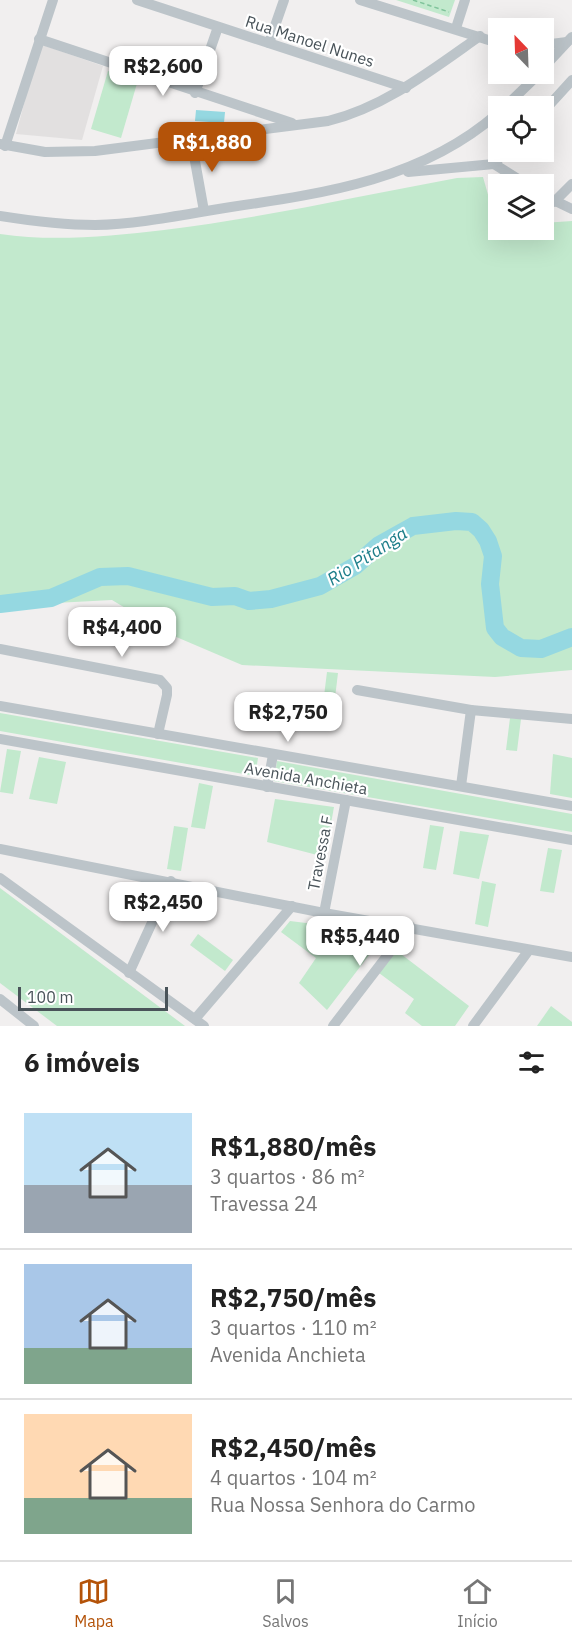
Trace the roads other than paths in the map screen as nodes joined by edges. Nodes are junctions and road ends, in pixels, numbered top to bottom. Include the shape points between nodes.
1 (53, 0) edge
2 (137, 0) edge
3 (284, 0) edge
4 (360, 0) edge
5 (465, 0) edge
6 (219, 27) junction
7 (456, 28) junction
8 (480, 36) junction
9 (39, 39) junction
10 (488, 39) edge
11 (569, 40) edge
12 (269, 43) junction
13 (554, 43) edge
14 (554, 57) edge
15 (572, 80) edge
16 (523, 84) edge
17 (406, 88) junction
18 (195, 93) junction
19 (514, 96) edge
20 (554, 100) edge
21 (488, 121) edge
22 (296, 125) junction
23 (191, 139) junction
24 (2, 145) edge
25 (449, 150) junction
26 (494, 164) joint
27 (468, 168) junction
28 (401, 172) junction
29 (510, 174) edge
30 (572, 184) edge
31 (554, 202) joint
32 (572, 209) edge
33 (204, 212) junction
34 (0, 216) edge
35 (0, 649) edge
36 (357, 690) dead end
37 (0, 706) edge
38 (471, 710) junction
39 (572, 719) edge
40 (158, 734) junction
41 (0, 739) edge
42 (273, 755) junction
43 (461, 786) junction
44 (267, 787) junction
45 (346, 800) junction
46 (572, 806) edge
47 (572, 840) edge
48 (0, 849) edge
49 (0, 878) edge
50 (171, 881) junction
51 (292, 906) junction
52 (324, 913) junction
53 (410, 926) junction
54 (529, 950) junction
55 (572, 957) edge
56 (129, 973) junction
57 (0, 999) edge
58 (200, 1023) edge
59 (34, 1026) edge
60 (333, 1026) edge
61 (473, 1026) edge

1 - 9 street
2 - 6 street, Rua Manoel Nunes
3 - 12 street
4 - 7 street
5 - 7 street
6 - 12 street, Rua Manoel Nunes
6 - 18 street
7 - 8 street
8 - 10 street
8 - 17 street
9 - 18 street
9 - 24 street
11 - 13 street
11 - 14 street
12 - 17 street, Rua Manoel Nunes
15 - 20 street
16 - 19 street
17 - 22 street via 343,117
18 - 22 street
21 - 25 street
22 - 23 street
23 - 24 street via 66,153
23 - 33 street
25 - 27 street via 451,159
25 - 28 street
26 - 27 street
26 - 29 street
27 - 28 street
28 - 33 street via 312,195
30 - 31 street
31 - 32 street
33 - 34 street via 96,225
35 - 40 street via 160,680 167,695
36 - 38 street
37 - 40 street, Avenida Anchieta
38 - 39 street
38 - 43 street
40 - 42 street, Avenida Anchieta
41 - 44 street, Avenida Anchieta
42 - 43 street, Avenida Anchieta
42 - 44 street
43 - 46 street, Avenida Anchieta
44 - 45 street, Avenida Anchieta
45 - 47 street, Avenida Anchieta
45 - 52 street, Travessa F
48 - 50 street
49 - 56 street
50 - 51 street
50 - 56 street
51 - 52 street
51 - 58 street
52 - 53 street
53 - 54 street
53 - 60 street
54 - 55 street
54 - 61 street
56 - 58 street
57 - 59 street

